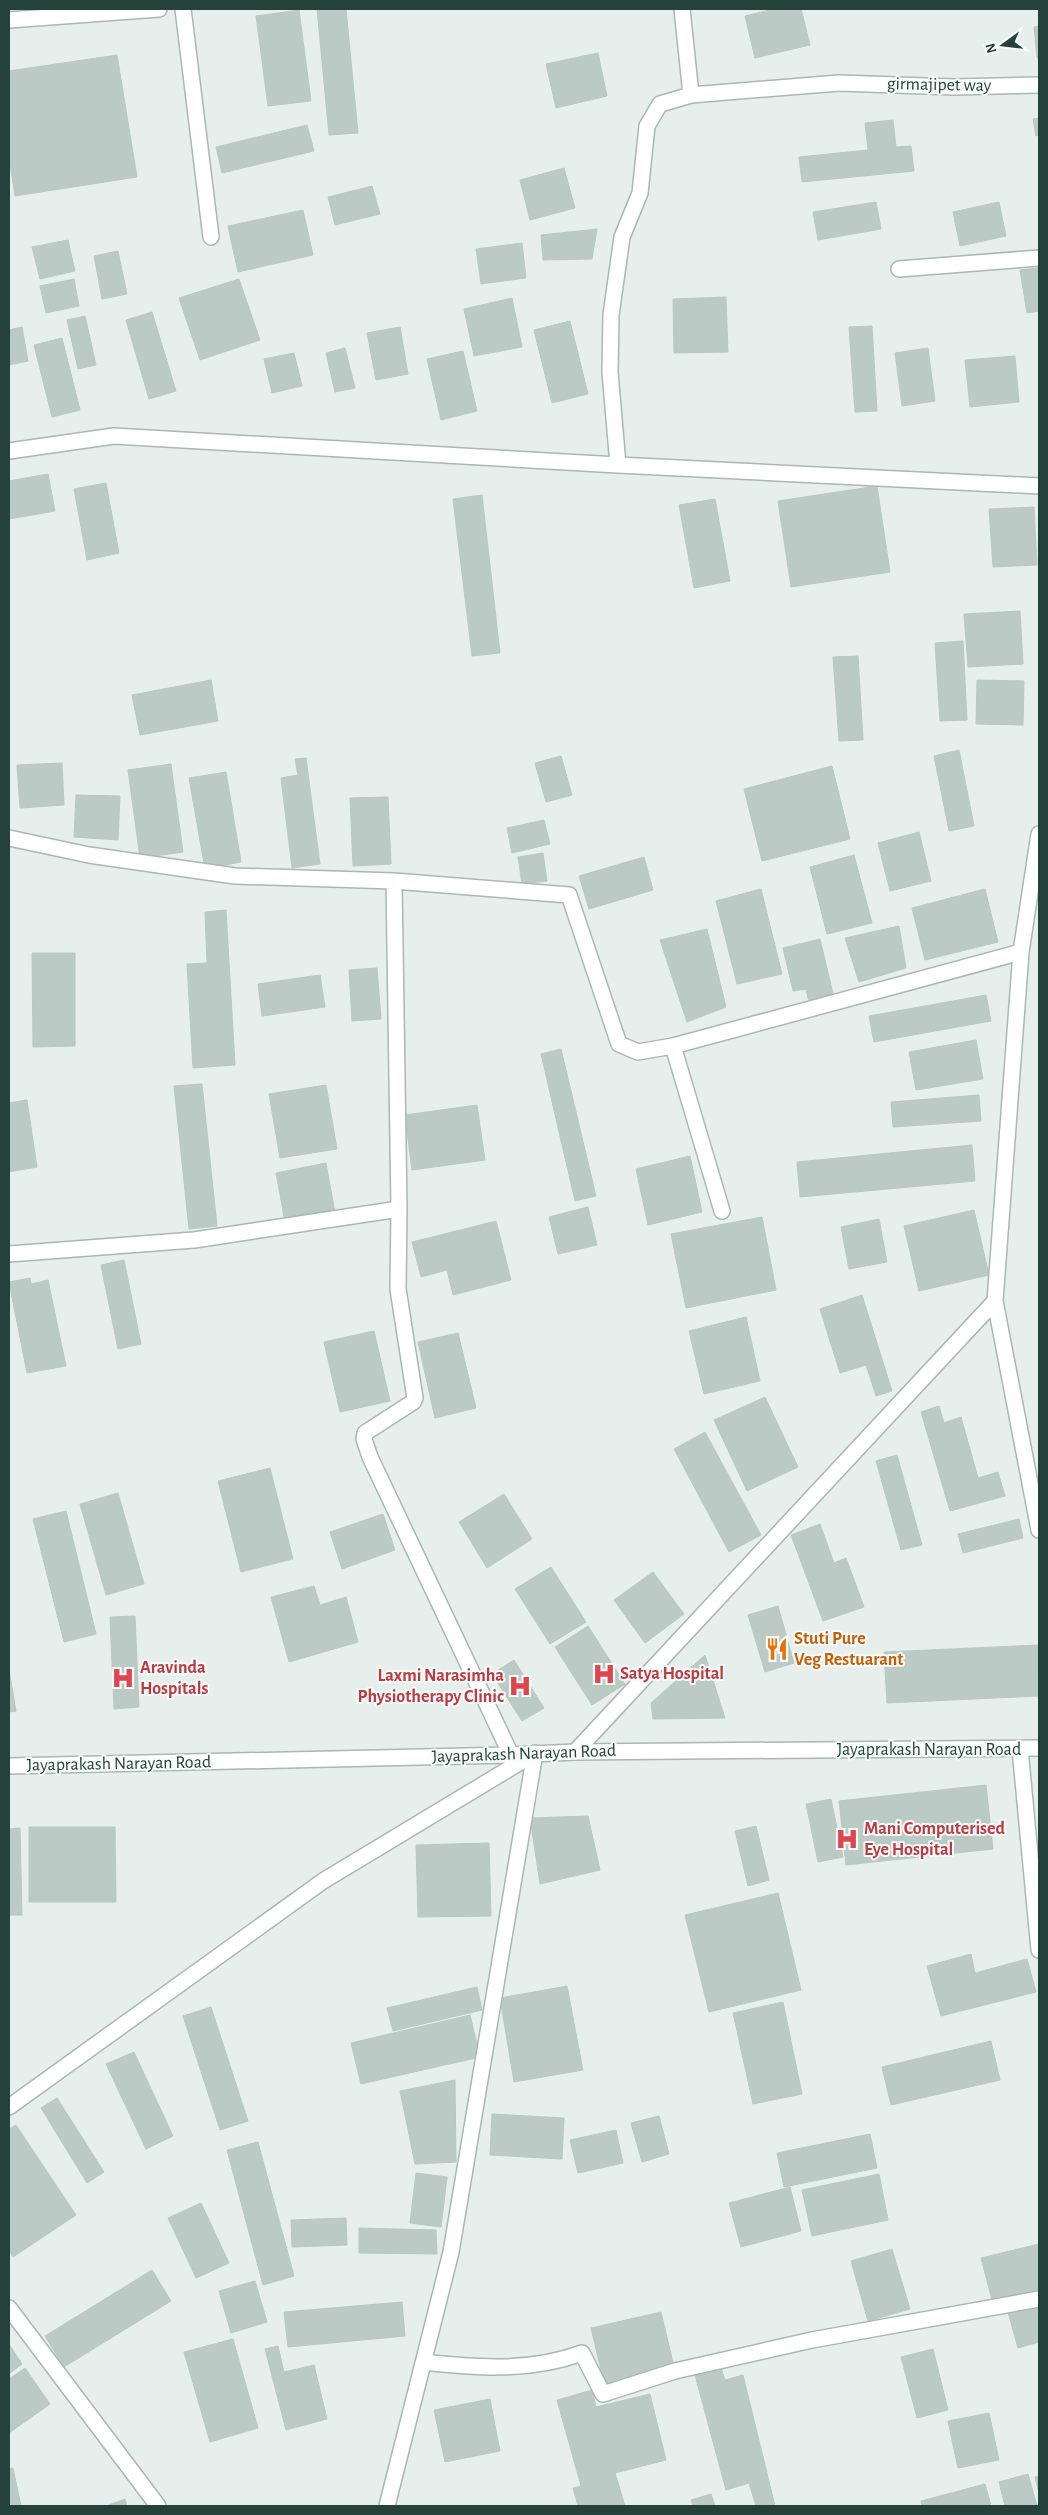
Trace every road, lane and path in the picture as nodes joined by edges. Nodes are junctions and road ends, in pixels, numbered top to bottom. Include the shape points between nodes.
1 (159, 9) edge
2 (183, 9) edge
3 (682, 9) edge
4 (77, 11) edge
5 (9, 20) edge
6 (1039, 85) edge
7 (691, 95) junction
8 (211, 237) dead end
9 (1039, 258) edge
10 (899, 269) dead end
11 (9, 451) edge
12 (618, 465) junction
13 (1039, 486) edge
14 (1039, 834) edge
15 (9, 838) edge
16 (394, 881) junction
17 (1020, 952) junction
18 (673, 1046) junction
19 (399, 1209) junction
20 (722, 1211) dead end
21 (9, 1254) edge
22 (995, 1301) junction
23 (1039, 1530) edge
24 (1039, 1748) edge
25 (1020, 1749) junction
26 (575, 1752) junction
27 (535, 1753) junction
28 (511, 1756) junction
29 (9, 1766) edge
30 (1039, 1950) edge
31 (9, 2107) edge
32 (1039, 2299) edge
33 (9, 2308) edge
34 (424, 2362) junction
35 (158, 2506) edge
36 (387, 2506) edge

1 - 4 street
2 - 8 street
3 - 7 street
4 - 5 street
6 - 7 street, girmajipet way via 839,83
7 - 12 street, girmajipet way via 660,104 647,126 640,193 622,237 611,316 610,372
9 - 10 street
11 - 12 street via 114,436
12 - 13 street
14 - 17 street
15 - 16 street via 89,855 235,876
16 - 18 street via 569,895 619,1044 638,1052
16 - 19 street
17 - 18 street
17 - 22 street
18 - 20 street
19 - 21 street via 194,1240
19 - 28 street via 398,1289 415,1398 365,1433 364,1439
22 - 23 street
22 - 26 street
24 - 25 street, Jayaprakash Narayan Road
25 - 26 street, Jayaprakash Narayan Road
25 - 30 street
26 - 27 street, Jayaprakash Narayan Road
27 - 28 street, Jayaprakash Narayan Road
27 - 31 street via 323,1881
27 - 34 street via 451,2252
28 - 29 street, Jayaprakash Narayan Road
32 - 34 street via 812,2340 675,2371 603,2394 582,2353 554,2363 481,2369
33 - 35 street
34 - 36 street

